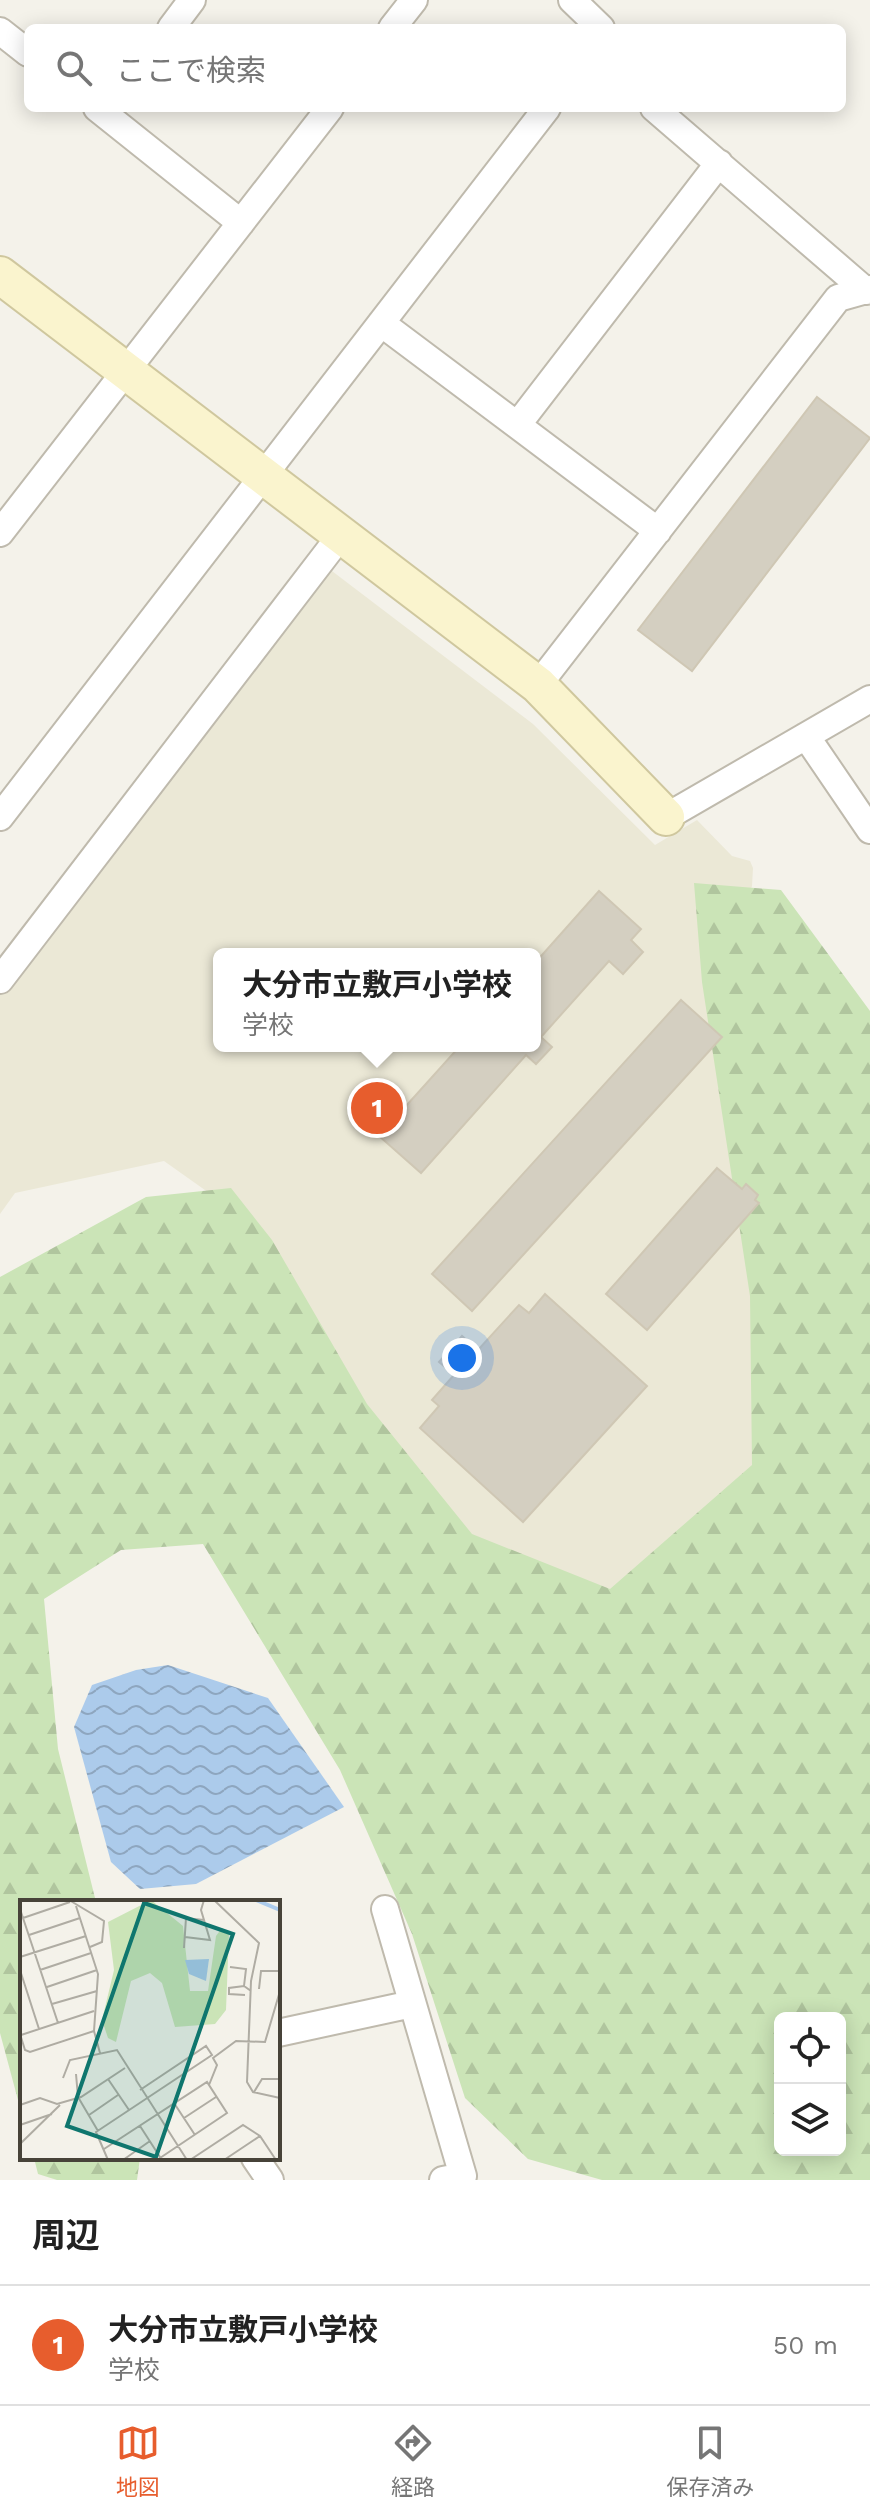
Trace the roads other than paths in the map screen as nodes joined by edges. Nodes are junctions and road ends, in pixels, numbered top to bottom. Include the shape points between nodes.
1 (192, 0) edge
2 (414, 0) edge
3 (572, 0) edge
4 (174, 24) edge
5 (395, 24) edge
6 (597, 24) edge
7 (0, 31) edge
8 (24, 50) edge
9 (106, 112) edge
10 (327, 112) edge
11 (544, 112) edge
12 (659, 112) edge
13 (719, 163) junction
14 (241, 223) junction
15 (0, 275) edge
16 (868, 290) edge
17 (381, 323) junction
18 (126, 371) junction
19 (518, 424) junction
20 (263, 476) junction
21 (2, 527) edge
22 (658, 531) junction
23 (341, 535) junction
24 (538, 685) junction
25 (870, 699) edge
26 (806, 736) junction
27 (0, 817) edge
28 (666, 817) joint
29 (870, 830) edge
30 (0, 980) edge
31 (385, 1909) dead end
32 (412, 2004) junction
33 (280, 2033) edge
34 (256, 2160) edge
35 (270, 2180) edge
36 (443, 2180) edge

1 - 4 street
2 - 5 street
3 - 6 street
7 - 8 street
9 - 14 street
10 - 14 street
11 - 17 street
12 - 13 street
13 - 16 street
13 - 19 street
14 - 18 street
15 - 18 street
16 - 22 street via 838,298
17 - 19 street
17 - 20 street
18 - 20 street
18 - 21 street
19 - 22 street
20 - 23 street
20 - 27 street
22 - 24 street
23 - 24 street
23 - 30 street
24 - 28 street
25 - 26 street
26 - 28 street
26 - 29 street
31 - 32 street
32 - 33 street
32 - 36 street via 463,2176
34 - 35 street

